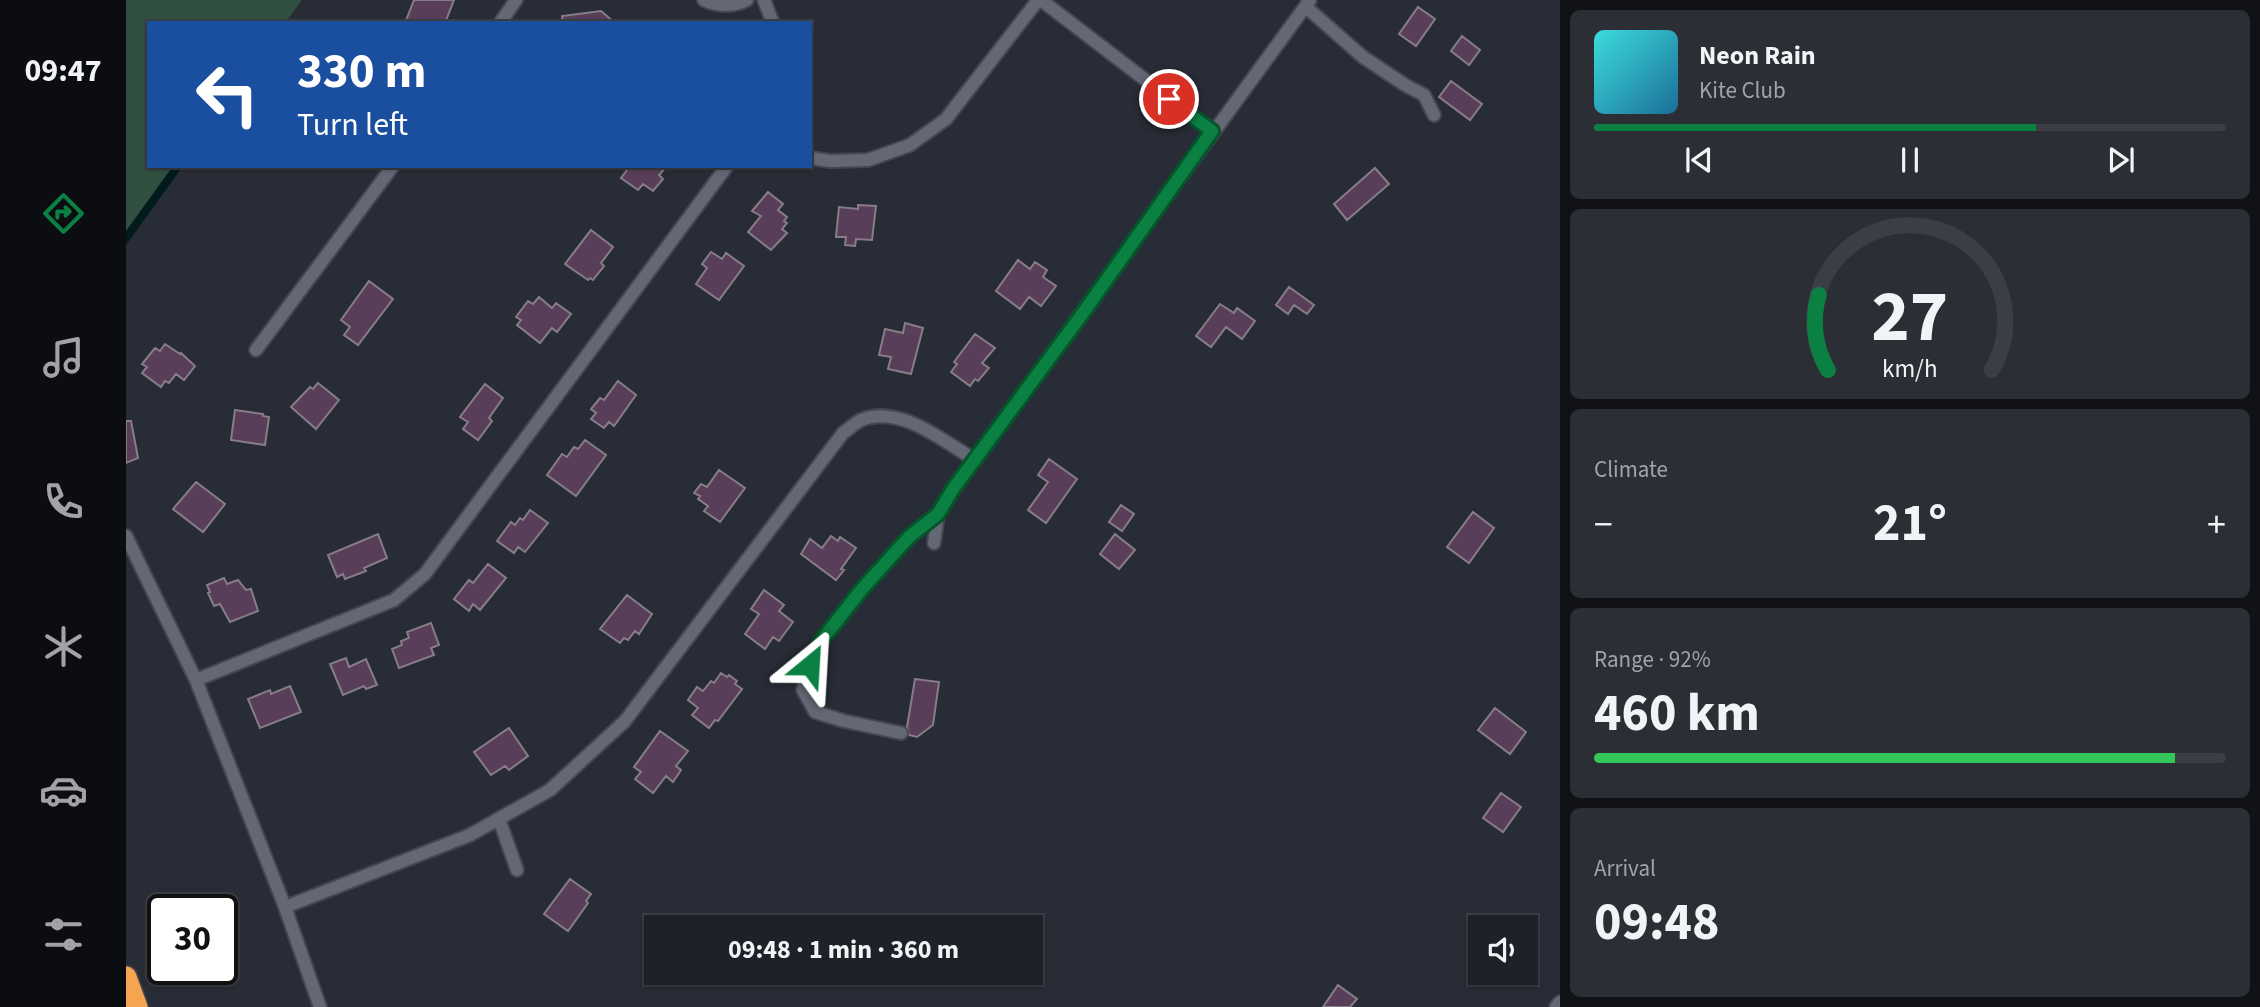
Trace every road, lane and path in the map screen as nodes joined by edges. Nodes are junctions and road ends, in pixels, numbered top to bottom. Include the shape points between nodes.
1 (516, 0) edge
2 (704, 0) edge
3 (747, 0) edge
4 (764, 0) edge
5 (1039, 0) edge
6 (1308, 3) edge
7 (501, 21) edge
8 (772, 21) edge
9 (1434, 115) dead end
10 (1212, 131) junction
11 (812, 158) edge
12 (392, 168) edge
13 (726, 168) edge
14 (256, 350) dead end
15 (975, 460) junction
16 (938, 514) junction
17 (126, 536) edge
18 (934, 544) dead end
19 (196, 680) junction
20 (901, 733) dead end
21 (499, 819) junction
22 (517, 870) dead end
23 (285, 907) junction
24 (126, 977) edge
25 (1560, 1002) edge
26 (137, 1007) edge
27 (320, 1007) edge
28 (1556, 1007) edge

1 - 7 street
2 - 3 street via 717,6
4 - 8 street
5 - 10 street
5 - 11 street via 946,120 910,145 868,160
6 - 9 street via 1363,57 1424,94
6 - 10 street
10 - 15 street
12 - 14 street
13 - 19 street via 425,574 394,600
15 - 16 street
15 - 21 street via 911,422 885,416 861,420 843,433 625,721 550,790
16 - 18 street
16 - 20 street via 909,537 821,641 803,690 815,712
17 - 19 street
19 - 23 street
21 - 22 street
21 - 23 street via 470,835
23 - 27 street
24 - 26 highway
25 - 28 street

